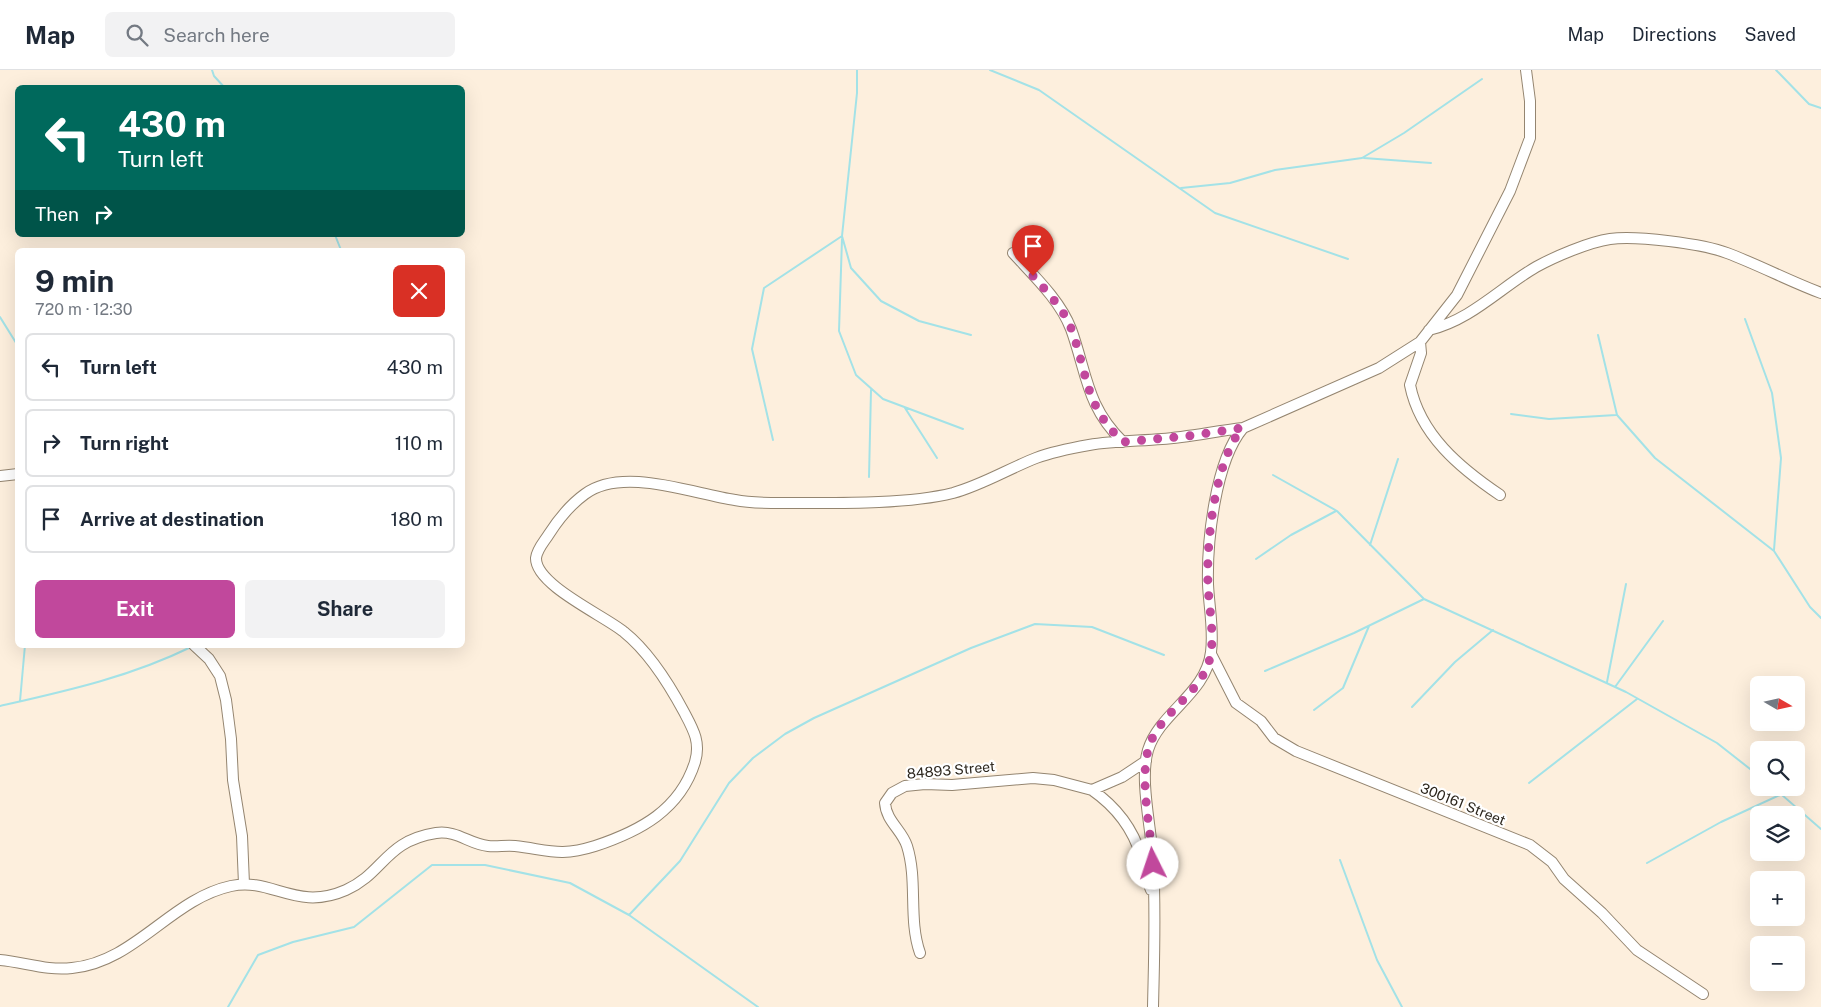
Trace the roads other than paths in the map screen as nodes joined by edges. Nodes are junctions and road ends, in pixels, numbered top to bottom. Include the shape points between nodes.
1 (1526, 70) edge
2 (1013, 253) dead end
3 (1821, 293) edge
4 (1429, 330) junction
5 (1420, 342) junction
6 (1242, 428) junction
7 (1123, 442) junction
8 (15, 474) edge
9 (0, 476) edge
10 (1500, 495) dead end
11 (197, 648) edge
12 (1211, 654) junction
13 (1146, 761) junction
14 (1092, 790) junction
15 (244, 884) junction
16 (1153, 894) junction
17 (920, 953) dead end
18 (0, 960) edge
19 (1703, 994) dead end
20 (1153, 1007) edge

1 - 4 street via 1530,138 1520,167 1457,295
2 - 7 street via 1064,315 1095,405
3 - 4 street via 1713,249 1613,239 1537,266 1465,317
4 - 5 street
5 - 6 street via 1379,368
5 - 10 street via 1420,356 1410,385 1427,429 1459,463
6 - 7 street
6 - 12 street via 1223,468 1210,533
7 - 15 street via 1090,444 1038,457 957,492 910,498 821,503 753,502 654,482 595,488 555,525 536,560 539,572 553,585 624,632 640,647 679,703 695,733 697,755 683,791 670,806 645,826 570,853 488,846 448,832 407,841 396,847 358,883 334,894 306,898
8 - 9 street
11 - 15 street via 210,659 220,676 226,700 242,836
12 - 13 street via 1203,676 1190,696 1154,735
12 - 19 street, 300161 Street via 1236,703 1262,721 1274,738 1296,751 1530,846 1552,862 1564,879 1637,950
13 - 14 street via 1122,777
13 - 16 street
14 - 16 street, 84893 Street via 1104,798 1128,827
14 - 17 street, 84893 Street via 1033,778 905,786 892,793 885,803 886,813 907,844 914,935
15 - 18 street via 210,892 122,951 95,963 54,969
16 - 20 street

